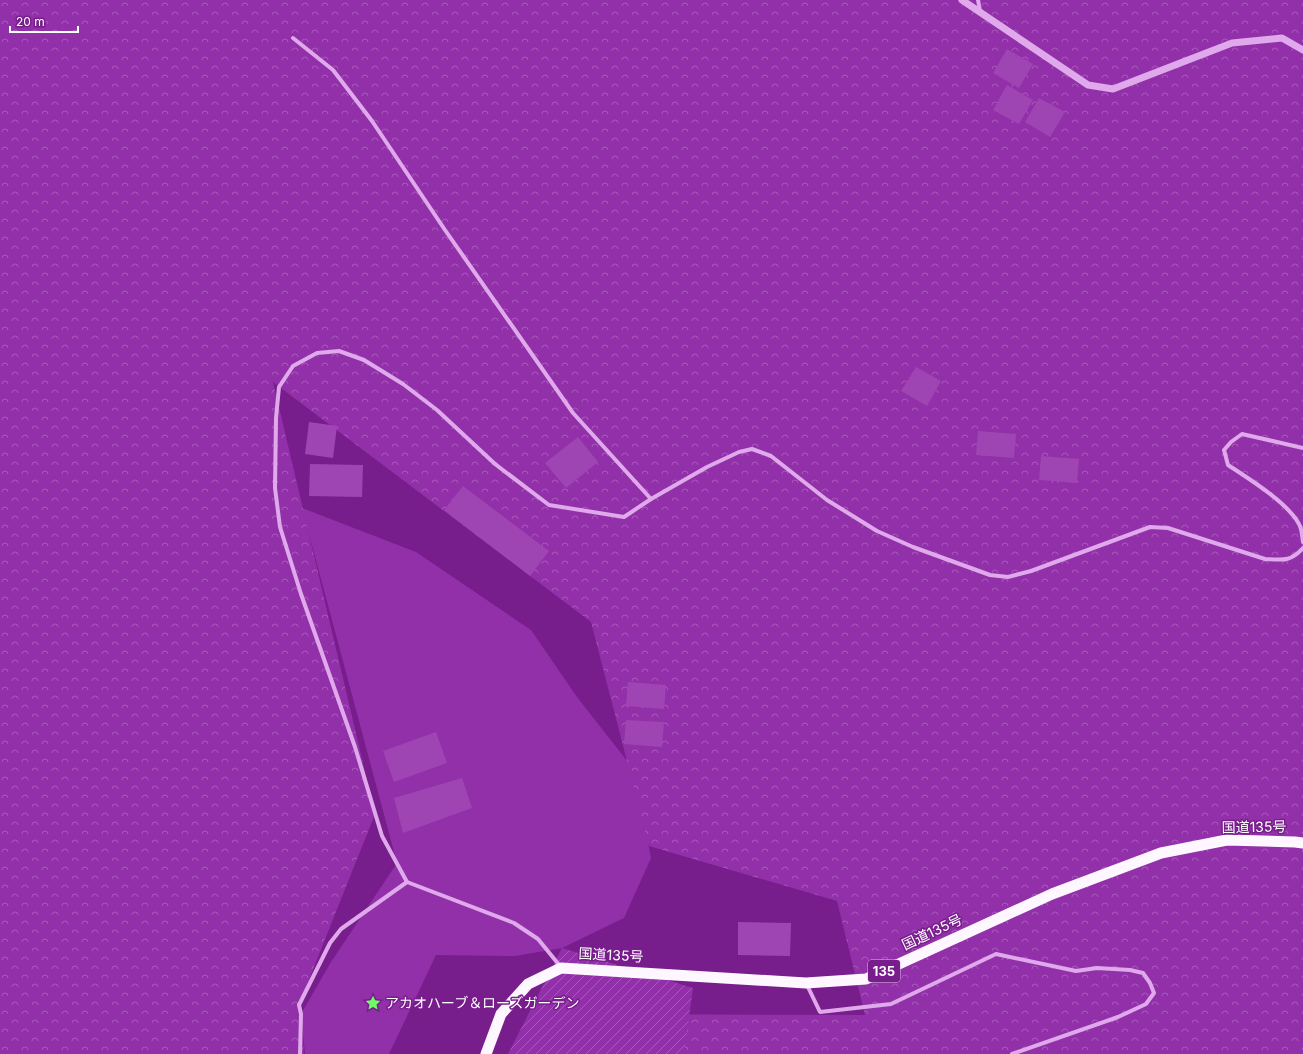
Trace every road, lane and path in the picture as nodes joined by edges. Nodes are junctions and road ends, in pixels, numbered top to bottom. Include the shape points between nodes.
1 (962, 0) edge
2 (978, 0) edge
3 (980, 14) junction
4 (293, 38) dead end
5 (1303, 50) edge
6 (1303, 448) edge
7 (651, 499) junction
8 (1303, 542) edge
9 (1303, 548) edge
10 (1303, 843) edge
11 (407, 882) junction
12 (562, 968) junction
13 (806, 983) junction
14 (300, 1054) edge
15 (486, 1054) edge
16 (1012, 1054) edge

1 - 3 street
2 - 3 street
3 - 5 street via 1088,85 1113,89 1232,43 1282,38
4 - 7 street via 333,70 372,121 573,413
6 - 8 street via 1242,434 1224,450 1228,465 1274,497 1293,515 1300,525
7 - 9 street via 707,467 739,452 752,449 771,456 827,500 877,531 913,548 990,575 1008,577 1031,571 1150,527 1168,528 1265,559 1282,560 1295,557
7 - 11 street via 624,517 549,505 495,464 437,410 403,384 364,360 340,351 317,353 293,366 279,387 275,488 280,527 382,836
10 - 13 highway, 国道135号 / 135 via 1227,840 1161,853 1052,894 866,979
11 - 12 street via 514,923 538,939
11 - 14 street via 341,929 330,943 299,1005
12 - 13 highway, 国道135号 / 135
12 - 15 highway, 国道135号 / 135 via 528,984 500,1014
13 - 16 street via 820,1012 890,1004 996,954 1076,971 1096,968 1130,970 1143,973 1150,983 1154,993 1146,1004 1118,1018

